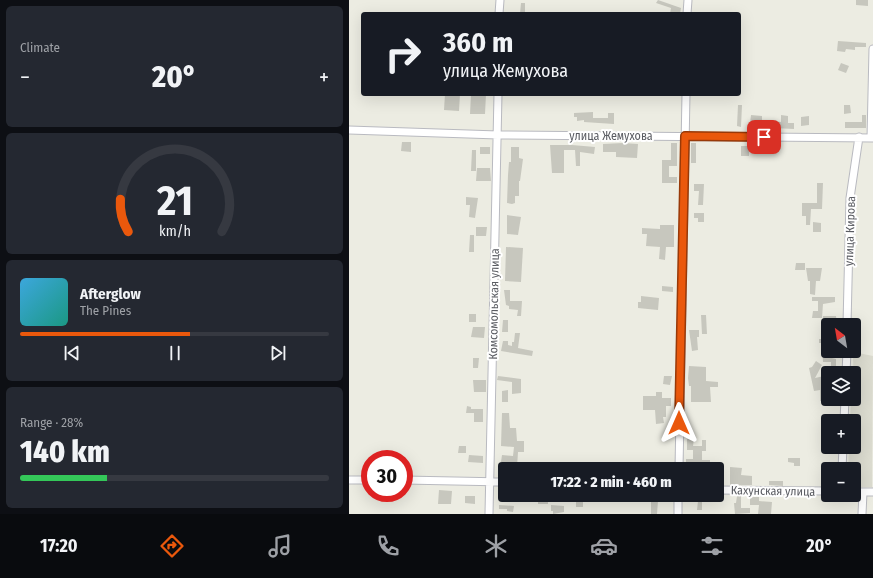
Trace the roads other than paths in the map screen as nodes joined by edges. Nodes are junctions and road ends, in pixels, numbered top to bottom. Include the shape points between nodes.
1 (500, 0) edge
2 (688, 0) edge
3 (499, 12) edge
4 (687, 12) edge
5 (873, 49) edge
6 (498, 96) edge
7 (686, 96) edge
8 (349, 130) edge
9 (498, 135) junction
10 (685, 136) junction
11 (859, 137) junction
12 (872, 138) edge
13 (847, 318) edge
14 (679, 462) edge
15 (349, 480) edge
16 (361, 480) edge
17 (413, 480) edge
18 (491, 481) junction
19 (498, 482) edge
20 (724, 490) edge
21 (821, 492) edge
22 (863, 492) joint
23 (873, 492) edge
24 (678, 502) edge
25 (489, 514) edge
26 (678, 514) edge
27 (862, 514) edge

1 - 3 street
2 - 4 street
5 - 12 street
6 - 9 street, Комсомольская улица
7 - 10 street
8 - 9 street, улица Жемухова
9 - 10 street, улица Жемухова
9 - 18 street, Комсомольская улица
10 - 11 street, улица Жемухова
10 - 14 street
11 - 12 street, улица Жемухова
11 - 13 street, улица Кирова via 849,198
15 - 16 street
17 - 18 street
18 - 19 street
18 - 25 street, Комсомольская улица
20 - 21 street, Кахунская улица
22 - 23 street
22 - 27 street
24 - 26 street

